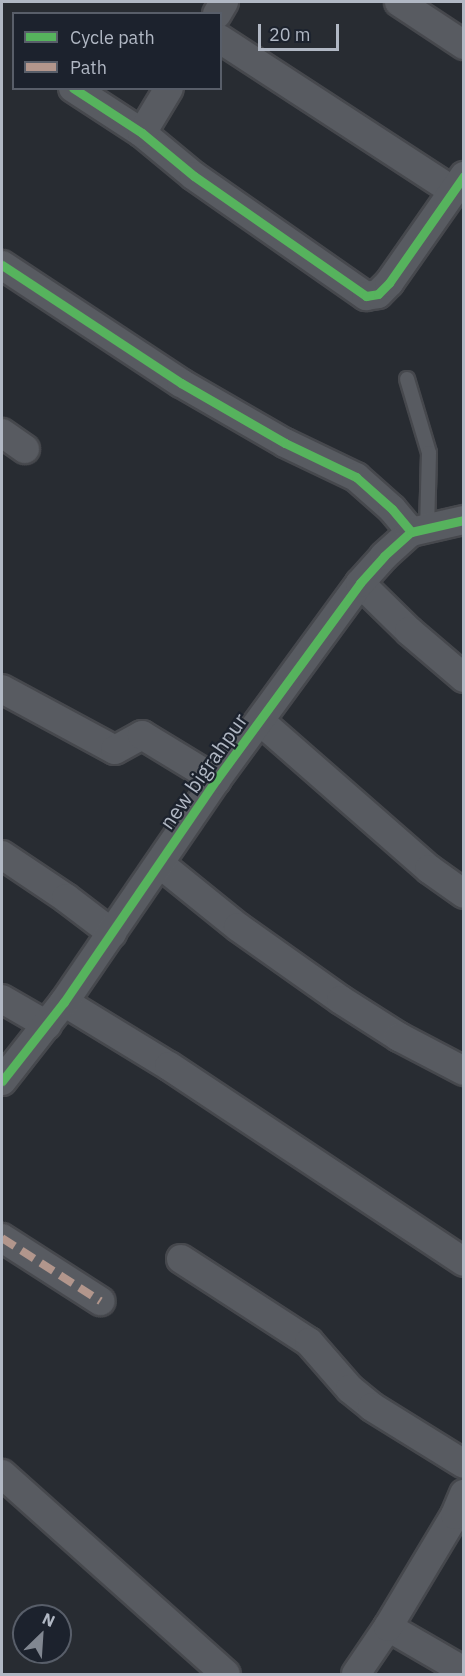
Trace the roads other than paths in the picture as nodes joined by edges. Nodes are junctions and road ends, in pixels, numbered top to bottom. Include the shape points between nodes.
1 (399, 2) edge
2 (222, 40) edge
3 (464, 45) edge
4 (76, 90) edge
5 (168, 90) edge
6 (142, 133) junction
7 (458, 184) edge
8 (2, 265) edge
9 (408, 379) dead end
10 (2, 433) edge
11 (25, 449) dead end
12 (464, 520) edge
13 (419, 530) junction
14 (360, 583) junction
15 (464, 678) edge
16 (2, 689) edge
17 (260, 721) junction
18 (216, 780) junction
19 (2, 855) edge
20 (160, 864) junction
21 (464, 894) edge
22 (112, 933) junction
23 (2, 999) edge
24 (64, 1002) junction
25 (47, 1025) junction
26 (464, 1071) edge
27 (2, 1081) edge
28 (2, 1238) edge
29 (181, 1259) dead end
30 (464, 1262) edge
31 (100, 1301) dead end
32 (464, 1464) edge
33 (2, 1474) edge
34 (464, 1494) edge
35 (388, 1627) junction
36 (464, 1671) edge
37 (226, 1674) edge
38 (356, 1674) edge

1 - 3 street
2 - 7 street
4 - 6 street
5 - 6 street
6 - 7 street via 194,176 366,296 378,294 389,284
8 - 13 street via 181,383 277,438 356,477
9 - 13 lane via 429,453
10 - 11 street
12 - 13 street
13 - 14 street, new bigrahpur via 384,556
14 - 15 street
14 - 17 street, new bigrahpur
16 - 18 street via 115,750 142,735
17 - 18 street, new bigrahpur
17 - 21 street via 413,855
18 - 20 street, new bigrahpur
19 - 22 street
20 - 22 street, new bigrahpur
20 - 26 street via 238,927 341,1000 399,1037
22 - 24 street, new bigrahpur
23 - 25 street
24 - 25 street, new bigrahpur
24 - 30 street via 169,1066
25 - 27 street, new bigrahpur
28 - 31 street
29 - 32 street via 309,1342 350,1389 372,1407
33 - 37 street
34 - 35 street
35 - 36 street
35 - 38 street

